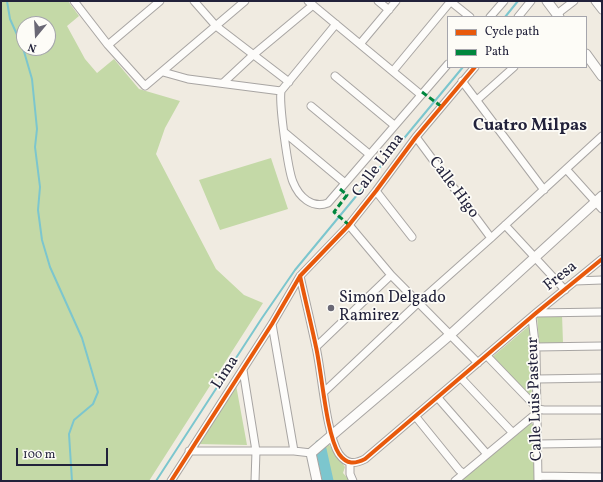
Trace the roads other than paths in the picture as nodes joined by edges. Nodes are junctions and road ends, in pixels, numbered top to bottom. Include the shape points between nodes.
1 (74, 1) edge
2 (160, 1) edge
3 (194, 1) edge
4 (246, 1) edge
5 (378, 1) edge
6 (396, 1) edge
7 (451, 1) edge
8 (504, 1) edge
9 (531, 1) edge
10 (548, 1) edge
11 (574, 1) edge
12 (595, 1) edge
13 (311, 3) edge
14 (389, 10) junction
15 (602, 10) edge
16 (469, 16) edge
17 (491, 16) edge
18 (519, 16) edge
19 (558, 16) edge
20 (336, 24) junction
21 (216, 26) junction
22 (360, 44) junction
23 (108, 45) junction
24 (253, 55) junction
25 (587, 55) edge
26 (447, 65) edge
27 (474, 68) edge
28 (513, 68) edge
29 (393, 71) junction
30 (163, 72) junction
31 (335, 76) dead end
32 (602, 76) edge
33 (462, 81) junction
34 (289, 82) junction
35 (223, 83) junction
36 (281, 91) junction
37 (420, 94) junction
38 (477, 100) junction
39 (311, 106) dead end
40 (394, 125) junction
41 (284, 132) junction
42 (602, 136) edge
43 (416, 137) junction
44 (369, 154) junction
45 (566, 169) junction
46 (345, 183) junction
47 (544, 190) junction
48 (376, 191) junction
49 (600, 202) edge
50 (348, 224) junction
51 (505, 225) junction
52 (412, 237) dead end
53 (491, 238) junction
54 (536, 258) junction
55 (602, 259) edge
56 (391, 275) junction
57 (300, 276) junction
58 (602, 280) edge
59 (575, 281) junction
60 (564, 290) junction
61 (418, 302) junction
62 (602, 312) edge
63 (534, 315) junction
64 (272, 324) junction
65 (451, 334) junction
66 (602, 346) edge
67 (316, 347) junction
68 (536, 347) junction
69 (486, 356) junction
70 (478, 363) junction
71 (242, 370) junction
72 (461, 378) junction
73 (602, 378) edge
74 (537, 379) junction
75 (324, 392) junction
76 (438, 398) junction
77 (538, 410) junction
78 (602, 410) edge
79 (416, 417) junction
80 (512, 432) junction
81 (332, 438) junction
82 (602, 443) edge
83 (538, 444) junction
84 (189, 451) junction
85 (256, 451) junction
86 (294, 452) junction
87 (311, 453) junction
88 (486, 453) junction
89 (350, 463) junction
90 (463, 473) junction
91 (602, 477) edge
92 (538, 479) edge
93 (171, 481) edge
94 (255, 481) edge
95 (317, 481) edge
96 (353, 481) edge
97 (456, 481) edge

1 - 23 street
2 - 23 street
3 - 21 street
4 - 21 street
5 - 14 street
6 - 14 street
7 - 16 street
7 - 29 street
8 - 17 street
9 - 18 street
10 - 19 street
11 - 19 street
12 - 15 street
13 - 20 street
13 - 24 street
14 - 22 street
20 - 22 street
20 - 34 street
21 - 24 street
21 - 30 street
22 - 29 street
23 - 30 street via 145,86
24 - 34 street
24 - 35 street
25 - 32 street
26 - 37 street
27 - 33 street, Calle Lima
28 - 38 street
29 - 37 street
30 - 35 street via 188,79
31 - 40 street
33 - 38 street
33 - 43 street, Calle Lima
34 - 36 street
35 - 36 street
36 - 41 street
37 - 40 street
38 - 47 street
39 - 44 street
40 - 44 street
41 - 46 street
41 - 46 street via 292,181 308,202 317,205 328,203
42 - 45 street
43 - 48 street, Calle Lima
43 - 53 street, Calle Higo
44 - 46 street
45 - 47 street
45 - 49 street
47 - 51 street
48 - 50 street, Calle Lima
48 - 52 street
49 - 54 street
50 - 56 street
50 - 57 street, Calle Lima
51 - 53 street
51 - 54 street
53 - 61 street
54 - 60 street
54 - 65 street
55 - 59 street, Fresa
56 - 61 street
56 - 67 street
57 - 64 street, Lima
57 - 67 street
58 - 59 street
59 - 60 street, Fresa
60 - 63 street, Fresa
61 - 65 street
61 - 75 street
62 - 63 street
63 - 68 street, Calle Luis Pasteur
63 - 69 street, Fresa
64 - 71 street, Lima
64 - 86 street
65 - 70 street
65 - 81 street
66 - 68 street
67 - 75 street
68 - 74 street, Calle Luis Pasteur
69 - 70 street, Fresa
69 - 77 street
70 - 72 street, Fresa
71 - 84 street, Lima
71 - 85 street
72 - 76 street, Fresa
72 - 80 street
73 - 74 street
74 - 77 street, Calle Luis Pasteur
75 - 81 street
76 - 79 street, Fresa
76 - 88 street
77 - 78 street
77 - 80 street
77 - 83 street, Calle Luis Pasteur
79 - 89 street, Fresa via 365,459
79 - 90 street
80 - 88 street
81 - 87 street
81 - 89 street via 339,455
82 - 83 street
83 - 92 street, Calle Luis Pasteur
84 - 85 street
84 - 93 street, Lima
85 - 86 street
85 - 94 street
86 - 87 street
87 - 95 street
88 - 90 street
89 - 96 street
90 - 97 street
91 - 92 street

